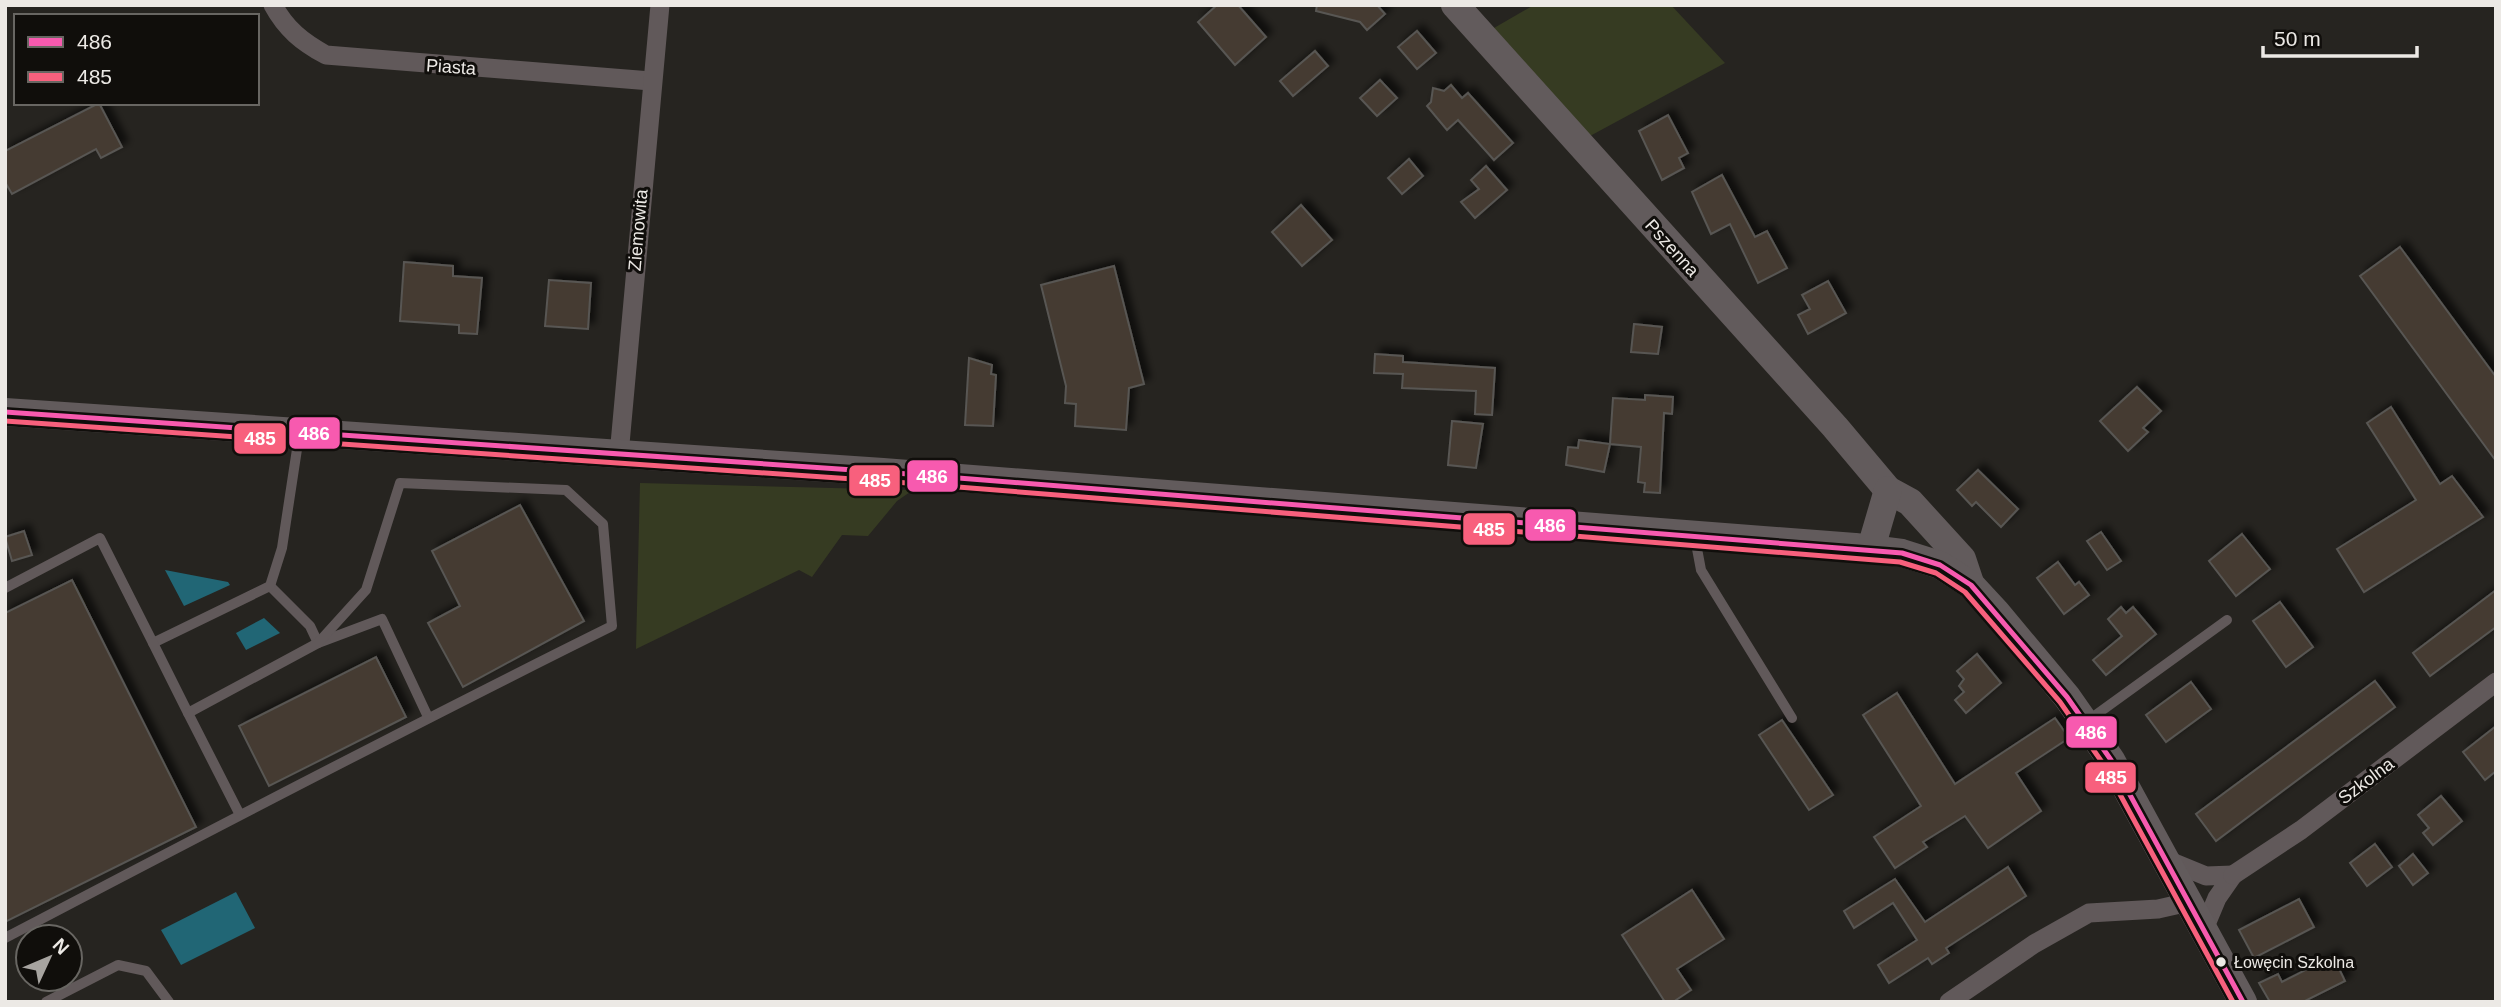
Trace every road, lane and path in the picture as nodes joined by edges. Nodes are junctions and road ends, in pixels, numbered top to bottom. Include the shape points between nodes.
1 (273, 5) edge
2 (660, 5) edge
3 (1455, 5) edge
4 (652, 81) junction
5 (5, 412) edge
6 (300, 432) junction
7 (619, 455) junction
8 (1899, 496) junction
9 (1694, 535) junction
10 (1871, 548) junction
11 (1902, 553) junction
12 (1971, 585) junction
13 (270, 586) junction
14 (5, 588) edge
15 (2227, 620) dead end
16 (153, 643) junction
17 (318, 643) junction
18 (2496, 682) edge
19 (188, 712) junction
20 (428, 717) junction
21 (1792, 718) dead end
22 (2085, 722) junction
23 (240, 815) junction
24 (2167, 860) junction
25 (2233, 875) junction
26 (2189, 902) junction
27 (2204, 929) junction
28 (5, 938) edge
29 (46, 1002) edge
30 (169, 1002) edge
31 (1949, 1002) edge
32 (2243, 1002) edge

1 - 4 street, Piasta via 284,25 326,55
2 - 4 street, Ziemowita
3 - 8 street, Pszenna
4 - 7 street, Ziemowita
5 - 6 street
6 - 7 street
6 - 13 lane via 282,548
7 - 9 street
8 - 10 street
8 - 11 street via 1912,519
8 - 12 street, Pszenna via 1962,559
9 - 10 street
9 - 21 lane via 1701,570
10 - 11 street
11 - 12 street via 1940,565
12 - 22 street
13 - 16 lane
13 - 17 lane via 310,626
14 - 16 lane via 100,538
15 - 22 lane
16 - 19 lane
17 - 19 lane
17 - 20 lane via 383,619
17 - 20 lane via 366,590 400,483 566,490 603,524 612,626
18 - 25 street, Szkolna via 2301,830
19 - 23 lane
20 - 23 lane
22 - 24 street via 2131,792
23 - 28 lane
24 - 25 street via 2206,876
24 - 26 street
25 - 27 street, Szkolna
26 - 27 street
26 - 31 street via 2158,909 2089,913
27 - 32 street
29 - 30 lane via 118,965 146,971

